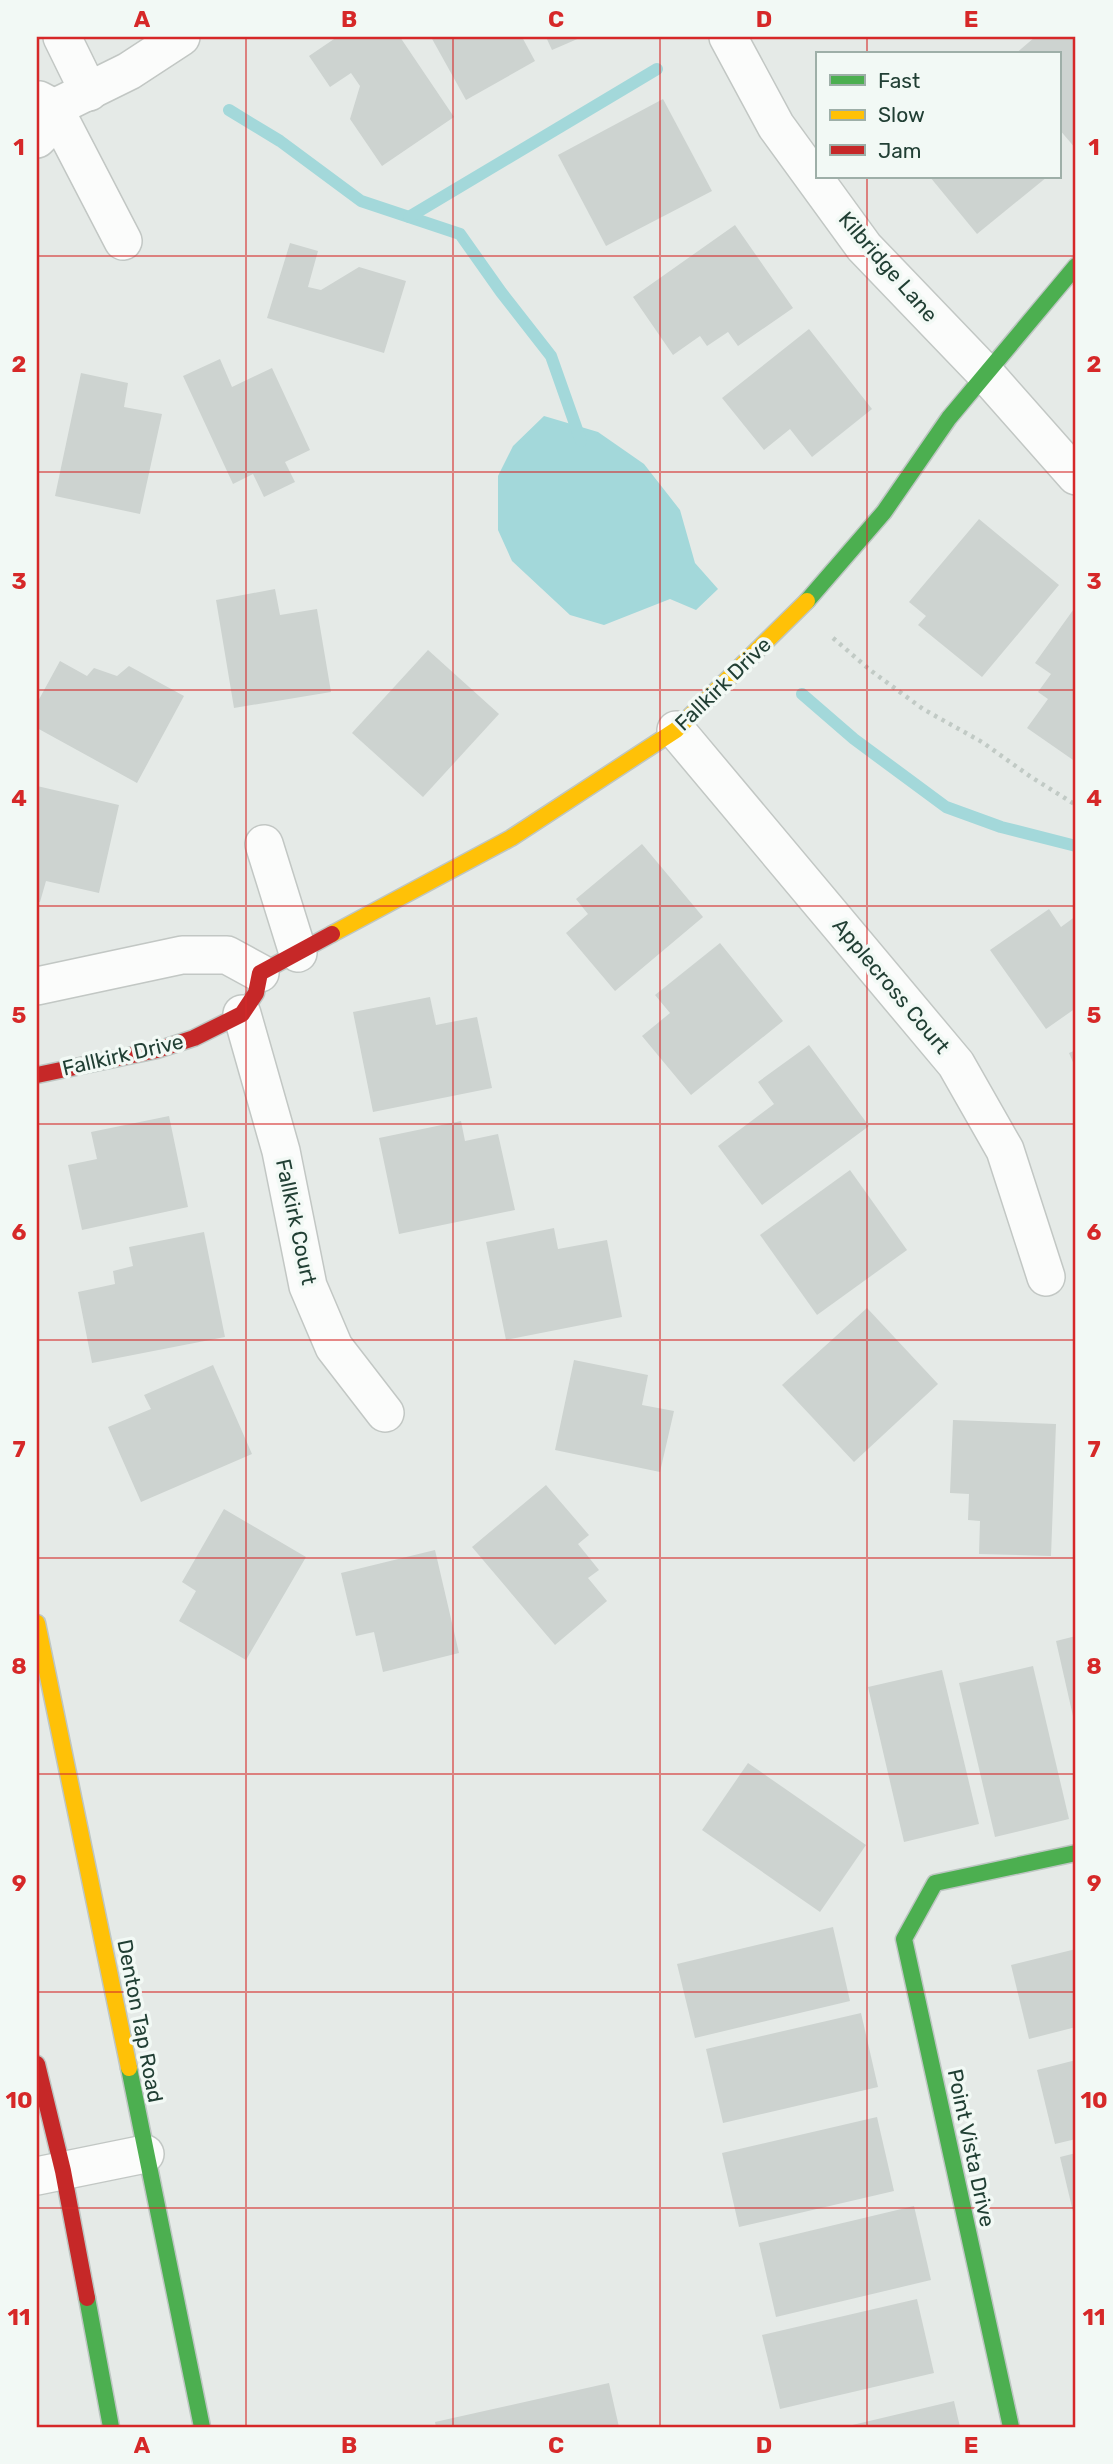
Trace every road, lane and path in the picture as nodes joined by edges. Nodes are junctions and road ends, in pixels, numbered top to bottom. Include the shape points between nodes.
1 (62, 37) edge
2 (728, 37) edge
3 (170, 40) edge
4 (89, 92) junction
5 (43, 115) edge
6 (123, 241) dead end
7 (1076, 266) edge
8 (985, 373) junction
9 (1076, 476) edge
10 (833, 638) dead end
11 (676, 730) junction
12 (1076, 805) edge
13 (264, 844) dead end
14 (298, 953) junction
15 (260, 974) junction
16 (37, 986) edge
17 (243, 1014) junction
18 (37, 1075) edge
19 (1046, 1277) dead end
20 (385, 1413) dead end
21 (37, 1623) edge
22 (1076, 1853) edge
23 (37, 2064) edge
24 (145, 2154) junction
25 (50, 2174) edge
26 (111, 2427) edge
27 (202, 2427) edge
28 (1011, 2427) edge

1 - 4 street
2 - 8 street, Kilbridge Lane via 776,126 864,247
3 - 4 street via 129,72
4 - 5 street
5 - 6 street
7 - 8 street, Fallkirk Drive
8 - 9 street, Kilbridge Lane
8 - 11 street, Fallkirk Drive via 884,512 793,617
10 - 12 path via 923,709
11 - 14 street, Fallkirk Drive via 510,838
11 - 19 street, Applecross Court via 956,1064 1004,1150
13 - 14 street
14 - 15 street, Fallkirk Drive
15 - 16 street via 227,955 182,955
15 - 17 street via 256,993
17 - 18 street, Fallkirk Drive via 157,1050
17 - 20 street, Fallkirk Court via 281,1151 308,1286 334,1347
21 - 24 street, Denton Tap Road
22 - 28 street, Point Vista Drive via 935,1883 904,1939
23 - 25 street
24 - 25 street
24 - 27 street, Denton Tap Road
25 - 26 street

